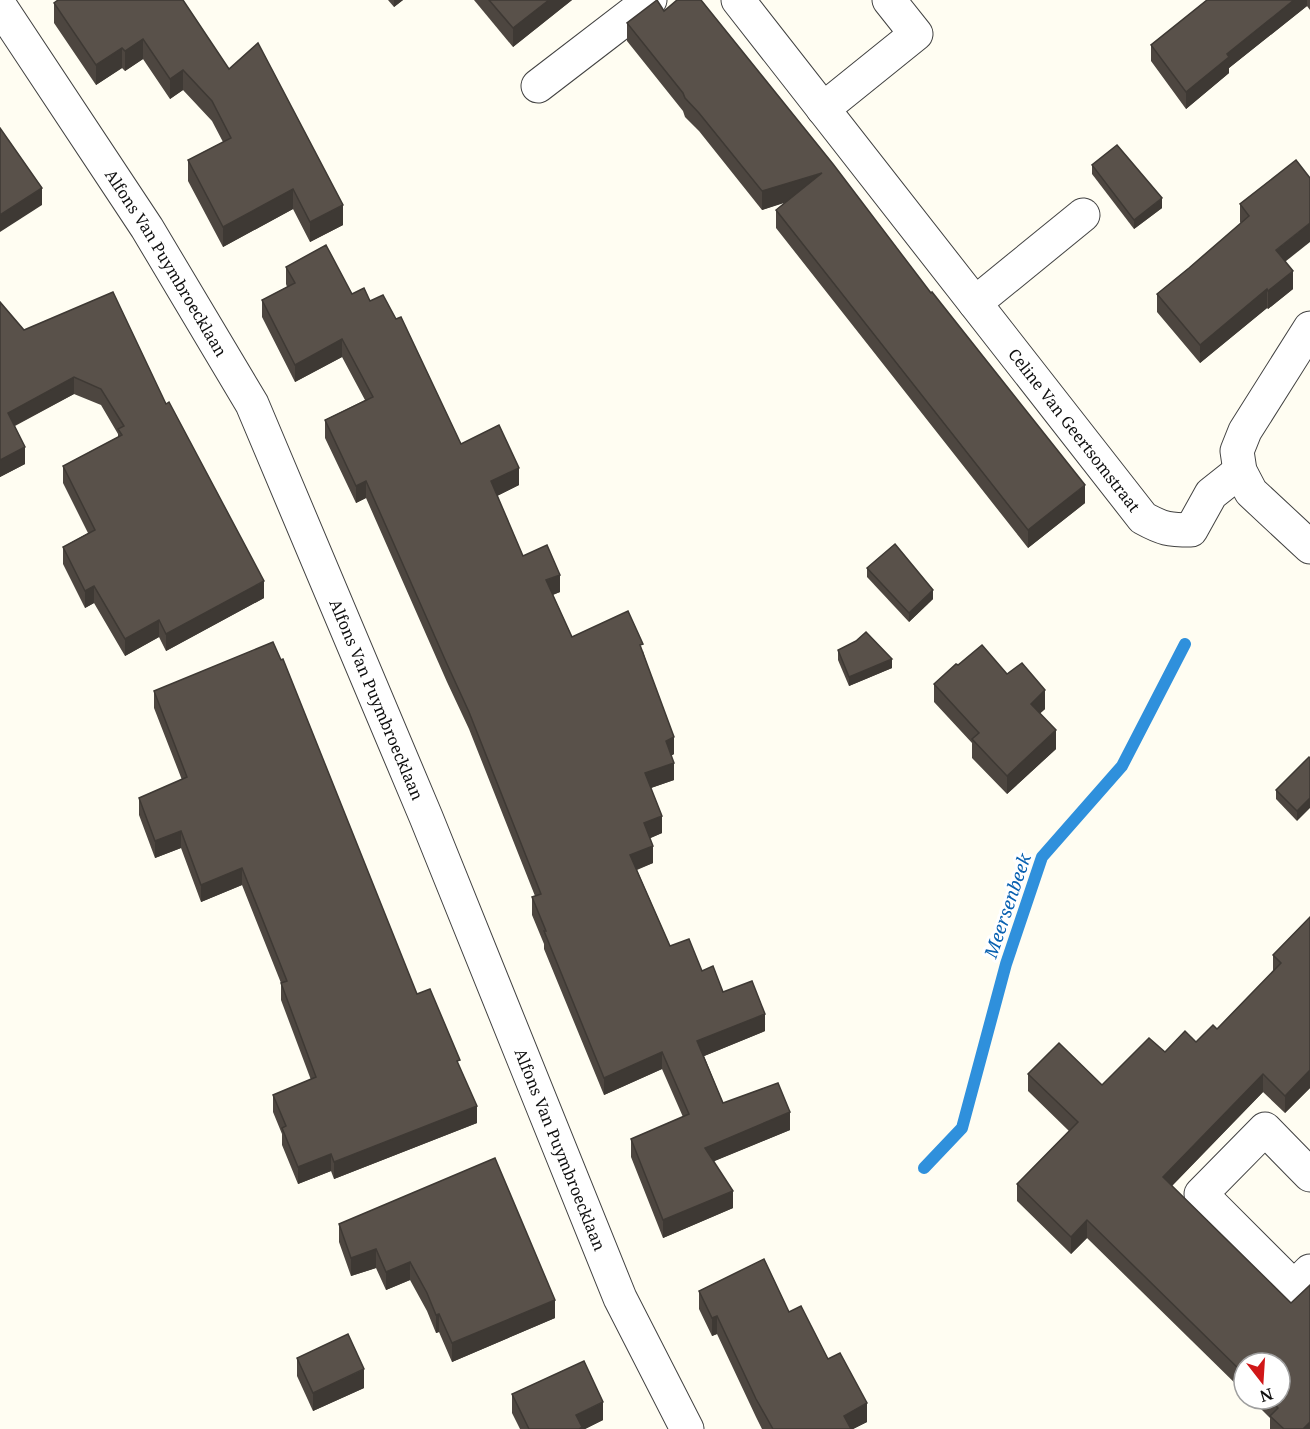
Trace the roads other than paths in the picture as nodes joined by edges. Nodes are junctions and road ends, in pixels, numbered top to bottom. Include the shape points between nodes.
1 (650, 0) edge
2 (738, 0) edge
3 (889, 0) edge
4 (0, 6) edge
5 (538, 86) dead end
6 (823, 109) junction
7 (1083, 215) dead end
8 (975, 303) junction
9 (1310, 328) edge
10 (1240, 471) junction
11 (1310, 547) edge
12 (1309, 1173) edge
13 (1310, 1271) edge
14 (687, 1429) edge

1 - 5 street
2 - 6 street, Celine Van Geertsomstraat
3 - 6 street via 916,34
4 - 14 street, Alfons Van Puymbroecklaan via 147,228 252,404 426,817 620,1298
6 - 8 street, Celine Van Geertsomstraat
7 - 8 street
8 - 10 street, Celine Van Geertsomstraat via 1143,518 1161,528 1191,530 1211,494
9 - 10 street via 1245,431 1237,451
10 - 11 street via 1251,492
12 - 13 street via 1265,1129 1201,1194 1294,1287

